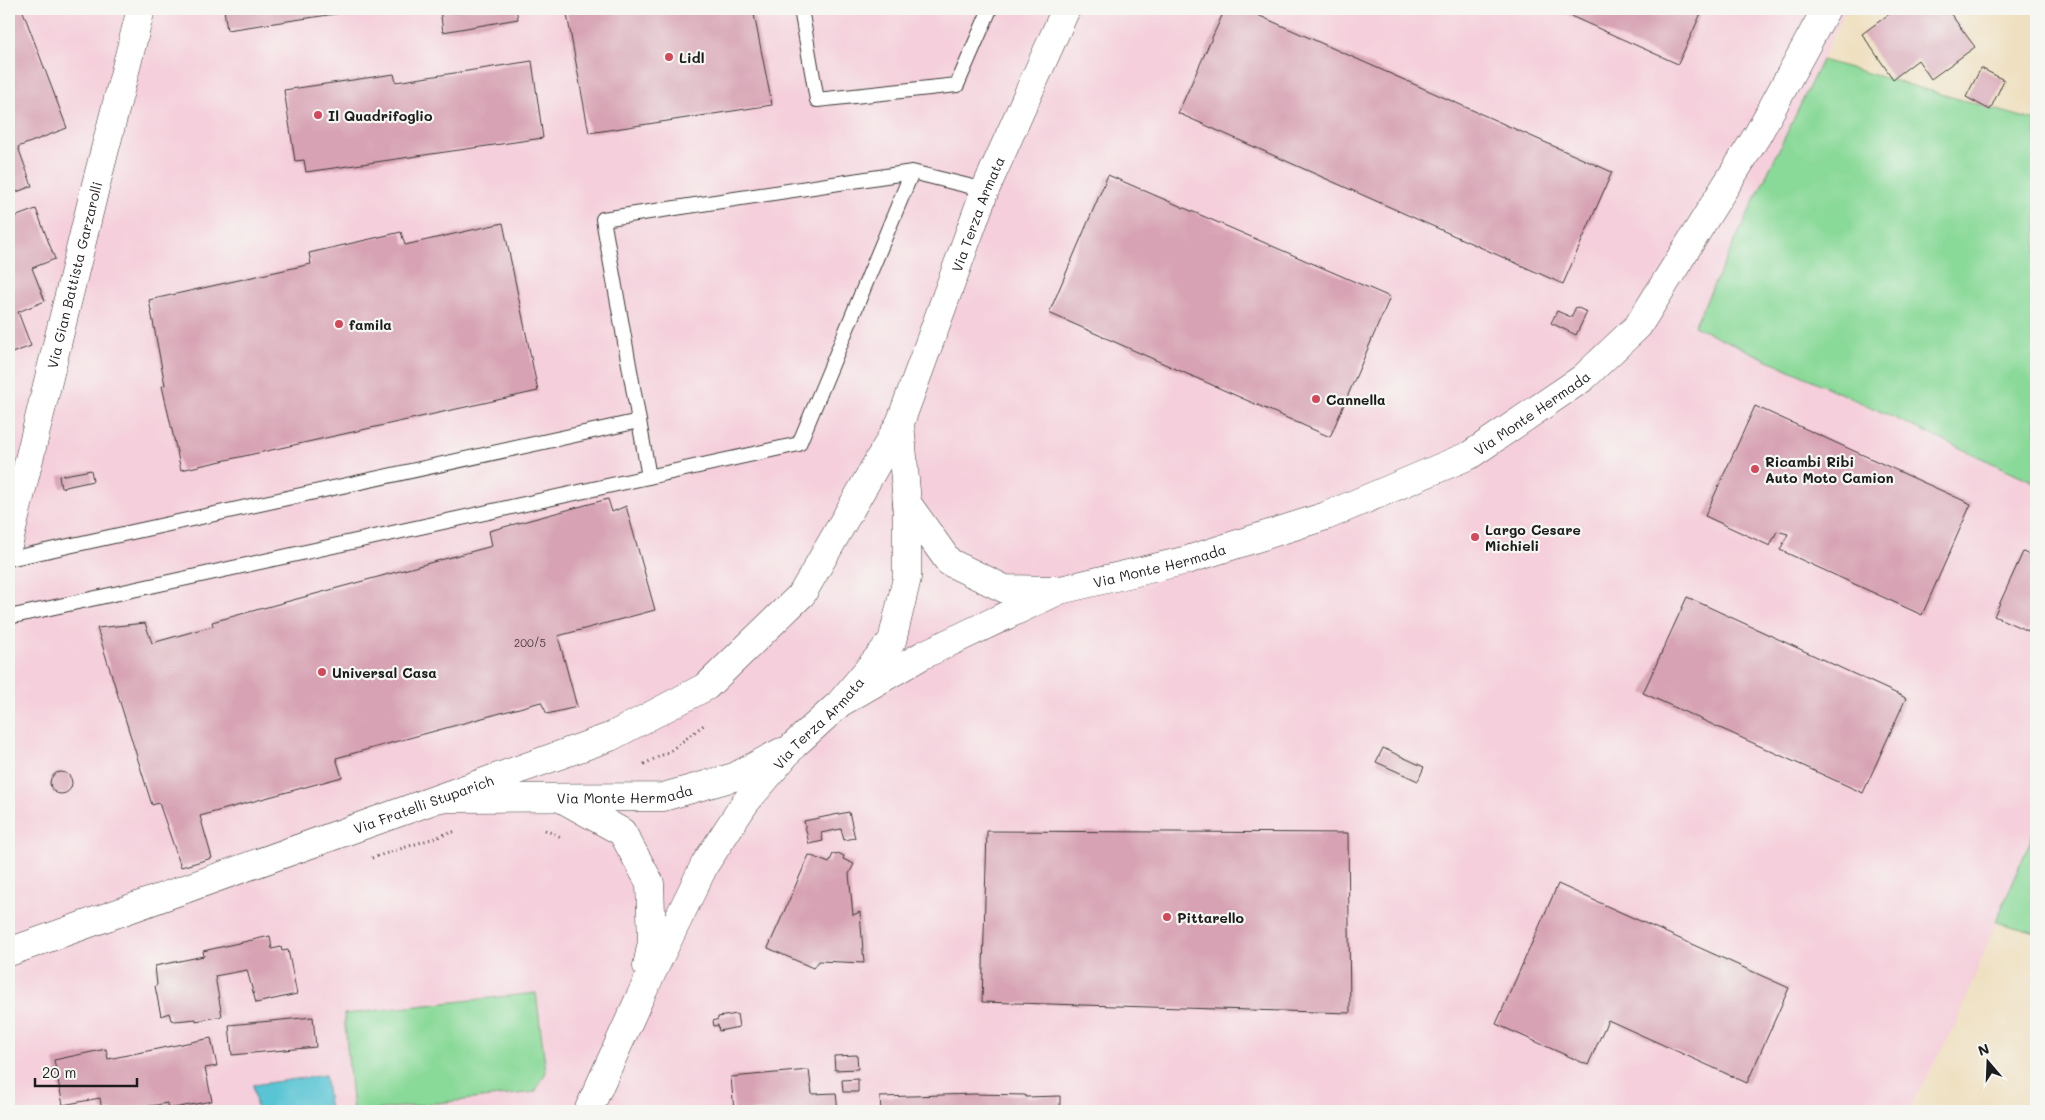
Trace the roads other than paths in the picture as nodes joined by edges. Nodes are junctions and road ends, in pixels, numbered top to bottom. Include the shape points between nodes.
1 (141, 9) edge
2 (801, 9) edge
3 (990, 9) edge
4 (1066, 9) edge
5 (1826, 9) edge
6 (912, 172) junction
7 (985, 190) junction
8 (639, 422) junction
9 (900, 423) junction
10 (649, 477) junction
11 (907, 503) junction
12 (9, 542) edge
13 (9, 559) edge
14 (1060, 590) junction
15 (802, 594) joint
16 (9, 617) edge
17 (840, 703) junction
18 (794, 745) junction
19 (444, 798) junction
20 (605, 807) junction
21 (9, 952) edge
22 (640, 997) junction
23 (588, 1111) edge

1 - 12 street, Via Gian Battista Garzarolli
2 - 3 lane via 817,100 957,85
4 - 7 street, Via Terza Armata
5 - 14 street, Via Monte Hermada via 1758,134 1638,326 1583,378 1470,455 1326,516 1187,560
6 - 7 lane
6 - 8 lane via 603,219
6 - 10 lane via 799,444
7 - 9 street, Via Terza Armata
8 - 10 lane
8 - 13 lane
9 - 11 street, Via Terza Armata
9 - 15 street, Via Terza Armata
10 - 16 lane
11 - 14 street, Via Monte Hermada via 949,562 1004,589
11 - 17 street, Via Terza Armata via 907,578 892,641
14 - 17 street, Via Monte Hermada via 923,655
15 - 19 street, Via Fratelli Stuparich via 707,686 610,737
17 - 18 street, Via Terza Armata
18 - 20 street, Via Monte Hermada via 734,777
18 - 22 street, Via Terza Armata via 745,803 705,864
19 - 20 street, Via Monte Hermada via 558,796
19 - 21 street, Via Fratelli Stuparich
20 - 22 street, Via Terza Armata via 650,883 652,942
22 - 23 street, Via Terza Armata

